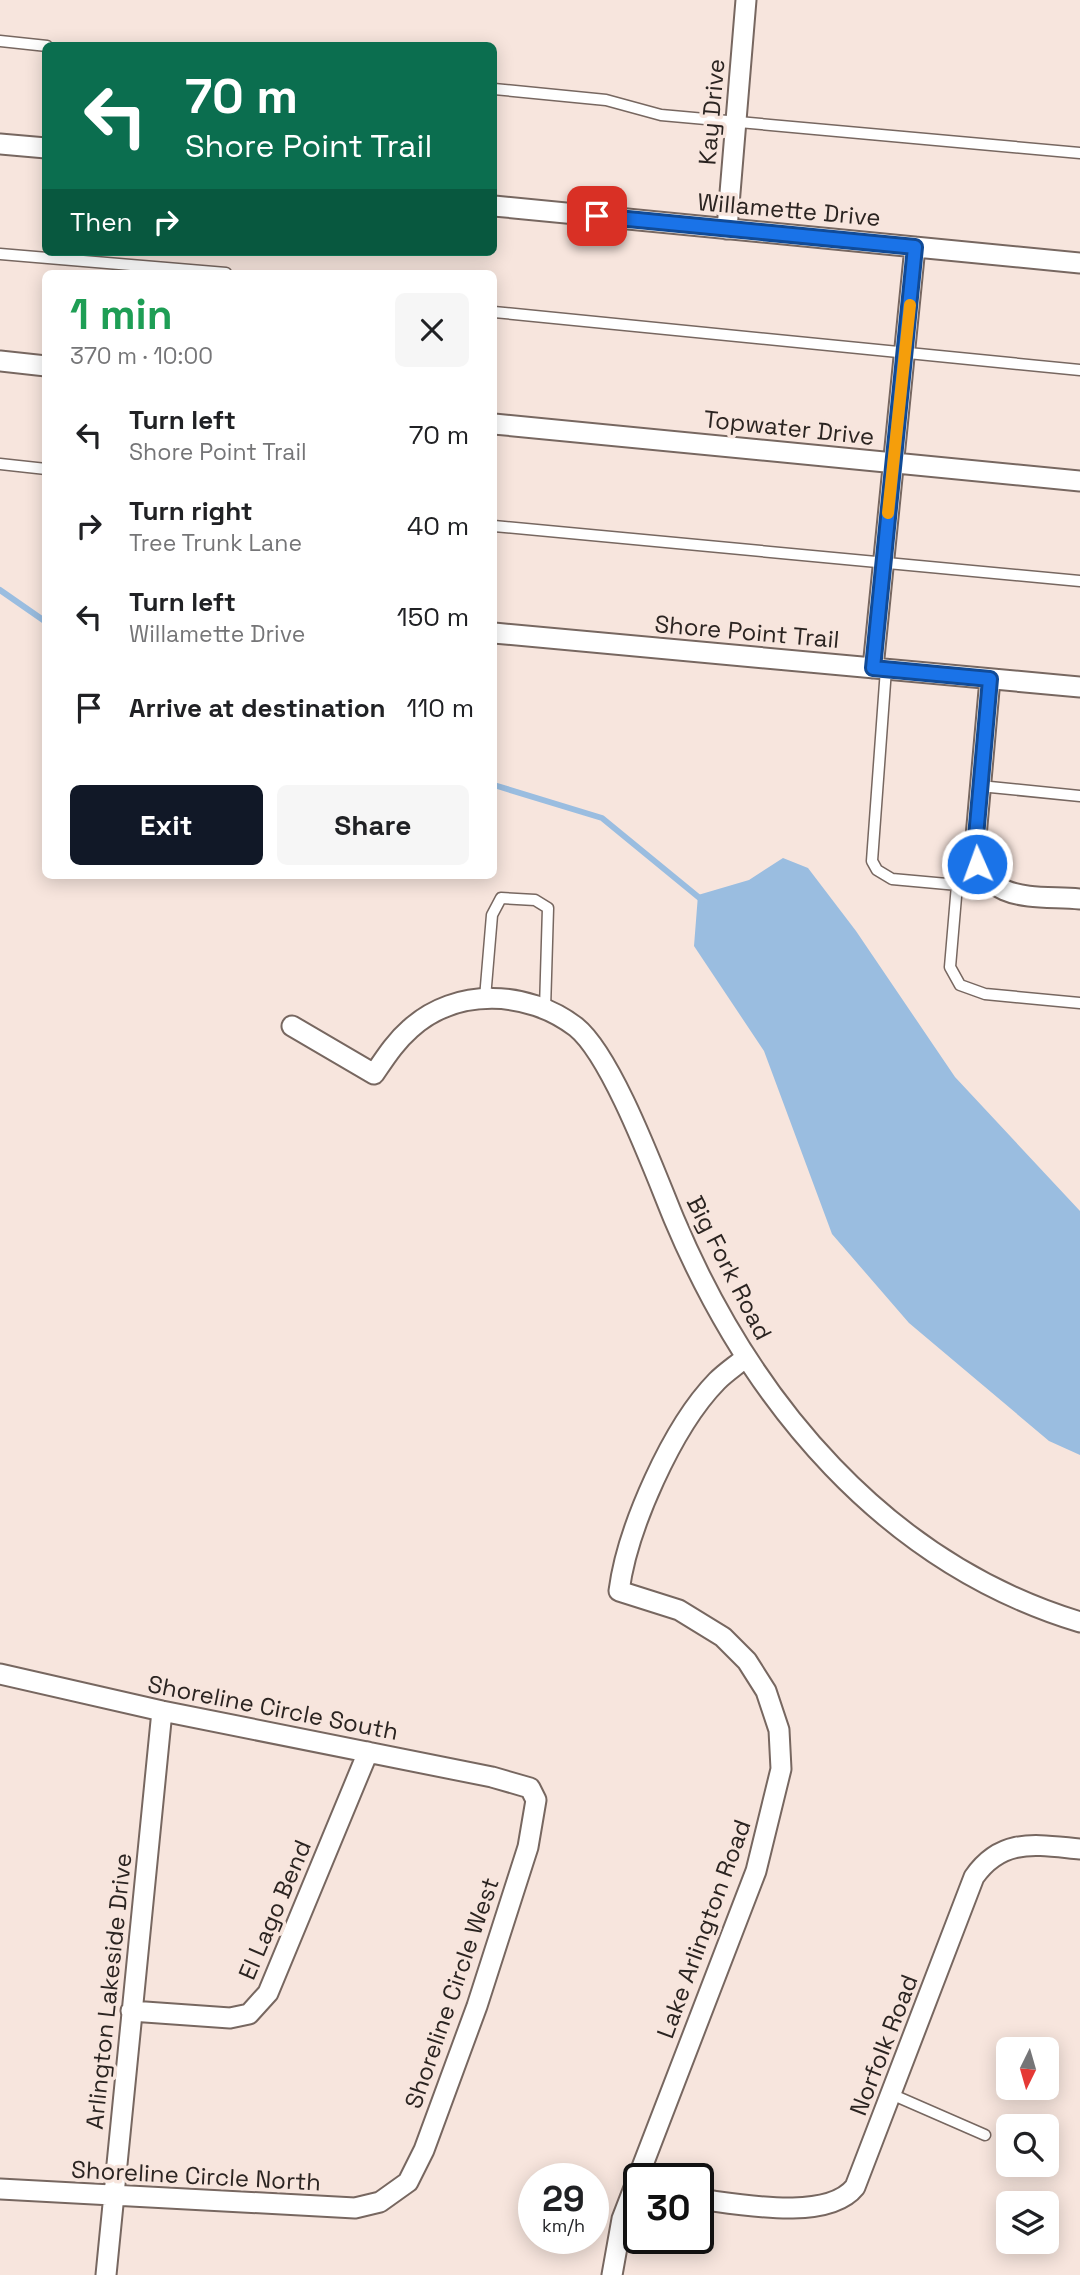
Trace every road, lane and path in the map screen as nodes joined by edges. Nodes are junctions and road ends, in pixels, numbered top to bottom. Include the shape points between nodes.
1 (746, 0) edge
2 (0, 41) edge
3 (42, 45) edge
4 (497, 89) edge
5 (736, 122) junction
6 (0, 144) edge
7 (42, 148) edge
8 (1080, 153) edge
9 (497, 206) edge
10 (727, 229) junction
11 (915, 247) junction
12 (0, 254) edge
13 (1080, 263) edge
14 (190, 270) edge
15 (497, 312) edge
16 (905, 353) junction
17 (0, 361) edge
18 (42, 366) edge
19 (1080, 370) edge
20 (497, 424) edge
21 (894, 463) junction
22 (0, 464) edge
23 (42, 469) edge
24 (1080, 481) edge
25 (497, 526) edge
26 (884, 563) junction
27 (1080, 581) edge
28 (497, 633) edge
29 (879, 669) junction
30 (990, 679) junction
31 (1080, 687) edge
32 (980, 786) junction
33 (1080, 796) edge
34 (985, 879) junction
35 (957, 885) junction
36 (1080, 900) edge
37 (485, 998) junction
38 (1080, 1003) edge
39 (545, 1010) junction
40 (292, 1026) dead end
41 (746, 1357) junction
42 (1080, 1622) edge
43 (1, 1677) edge
44 (162, 1711) junction
45 (368, 1752) junction
46 (533, 1793) joint
47 (1080, 1849) edge
48 (131, 2011) junction
49 (891, 2094) junction
50 (985, 2135) dead end
51 (646, 2163) edge
52 (0, 2189) edge
53 (114, 2197) junction
54 (388, 2198) joint
55 (714, 2200) edge
56 (623, 2217) edge
57 (106, 2275) edge
58 (612, 2275) edge

1 - 5 street, Kay Drive
2 - 3 lane
4 - 5 lane via 606,100 661,115
5 - 8 lane
5 - 10 street, Kay Drive
6 - 7 street
9 - 10 street, Willamette Drive
10 - 11 street, Willamette Drive
11 - 13 street, Willamette Drive
11 - 16 street
12 - 14 lane
15 - 16 lane
16 - 19 lane
16 - 21 street
17 - 18 street
20 - 21 street, Topwater Drive
21 - 24 street, Topwater Drive
21 - 26 street
22 - 23 lane
25 - 26 lane
26 - 27 lane
26 - 29 street
28 - 29 street, Shore Point Trail
29 - 30 street, Shore Point Trail
29 - 35 lane via 872,861 892,879
30 - 31 street, Shore Point Trail
30 - 32 street
32 - 33 lane
32 - 34 street via 975,848
34 - 35 lane
34 - 36 street via 1010,893
35 - 38 lane via 950,967 960,985 985,994
37 - 39 street, Big Fork Road via 515,998
37 - 39 lane via 492,915 501,898 535,900 548,908
37 - 40 street, Big Fork Road via 456,1003 411,1027 374,1074
39 - 41 street, Big Fork Road via 575,1027 595,1047 685,1244
41 - 42 street, Big Fork Road via 789,1420 846,1483 958,1570 1014,1599
41 - 51 street, Lake Arlington Road via 716,1382 684,1424 622,1563 619,1591 679,1610 723,1637 747,1661 766,1691 779,1730 781,1769 757,1871
43 - 44 street, Shoreline Circle South
44 - 45 street, Shoreline Circle South
44 - 48 street, Arlington Lakeside Drive
45 - 46 street, Shoreline Circle South via 492,1777 530,1788
45 - 48 street, El Lago Bend via 268,1993 254,2010 230,2018
46 - 54 street, Shoreline Circle West via 536,1800 528,1847 477,2006 424,2150 408,2182
47 - 49 street, Norfolk Road via 1014,1846 986,1859 974,1877
48 - 53 street, Arlington Lakeside Drive
49 - 50 lane
49 - 55 street, Norfolk Road via 855,2187 846,2198 806,2208
52 - 53 street, Shoreline Circle North
53 - 54 street, Shoreline Circle North via 355,2208
53 - 57 street, Arlington Lakeside Drive
56 - 58 street, Lake Arlington Road

